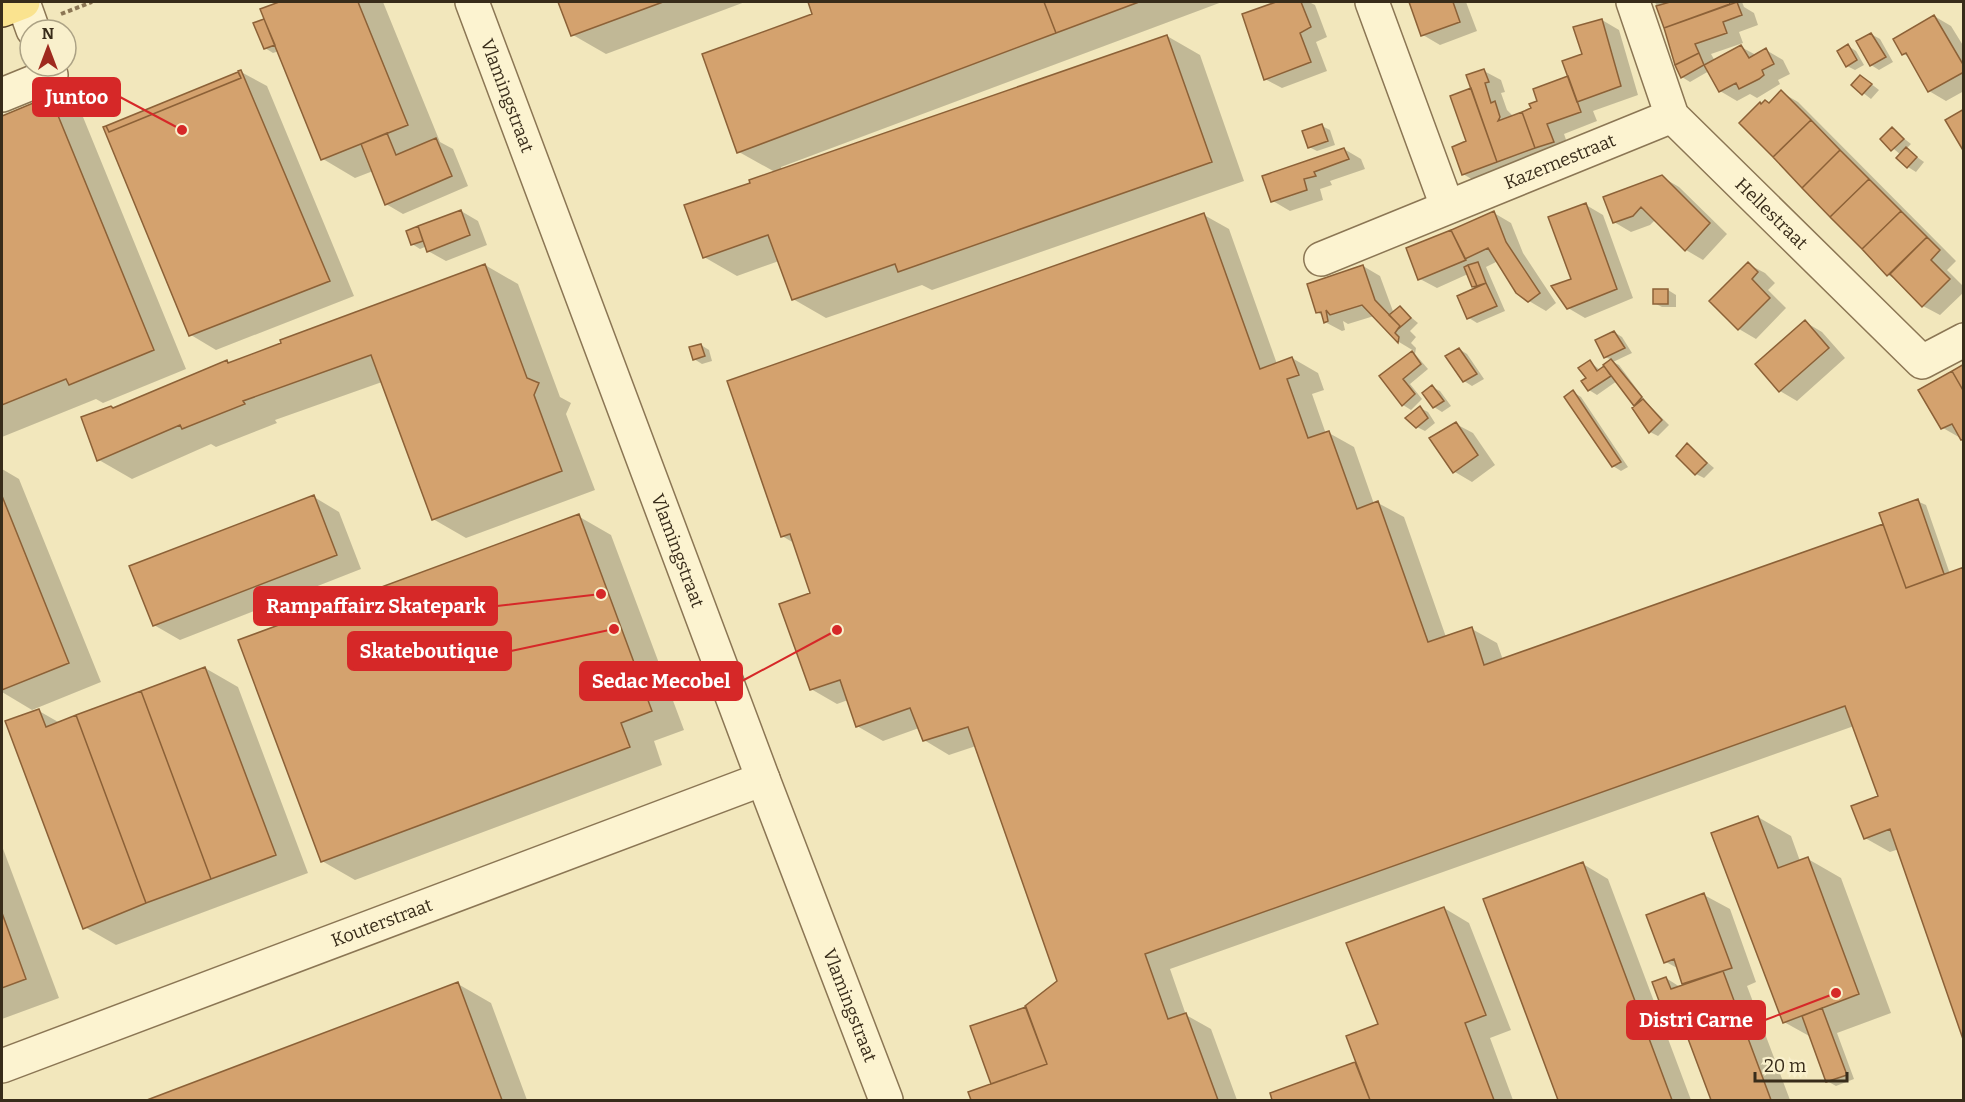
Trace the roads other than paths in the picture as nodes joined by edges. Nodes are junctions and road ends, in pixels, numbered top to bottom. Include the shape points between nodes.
1 (23, 2) edge
2 (472, 2) edge
3 (1372, 2) edge
4 (1633, 2) edge
5 (2, 10) edge
6 (29, 18) edge
7 (44, 78) edge
8 (2, 95) edge
9 (1672, 116) junction
10 (1447, 206) junction
11 (1321, 259) dead end
12 (1964, 340) edge
13 (763, 779) junction
14 (2, 1066) edge
15 (886, 1101) edge

1 - 5 main road
1 - 6 street
2 - 13 street, Vlamingstraat
3 - 10 street
4 - 9 street, Hellestraat
7 - 8 street
9 - 10 street, Kazernestraat
9 - 12 street, Hellestraat via 1922,362
10 - 11 street, Kazernestraat
13 - 14 street, Kouterstraat
13 - 15 street, Vlamingstraat

